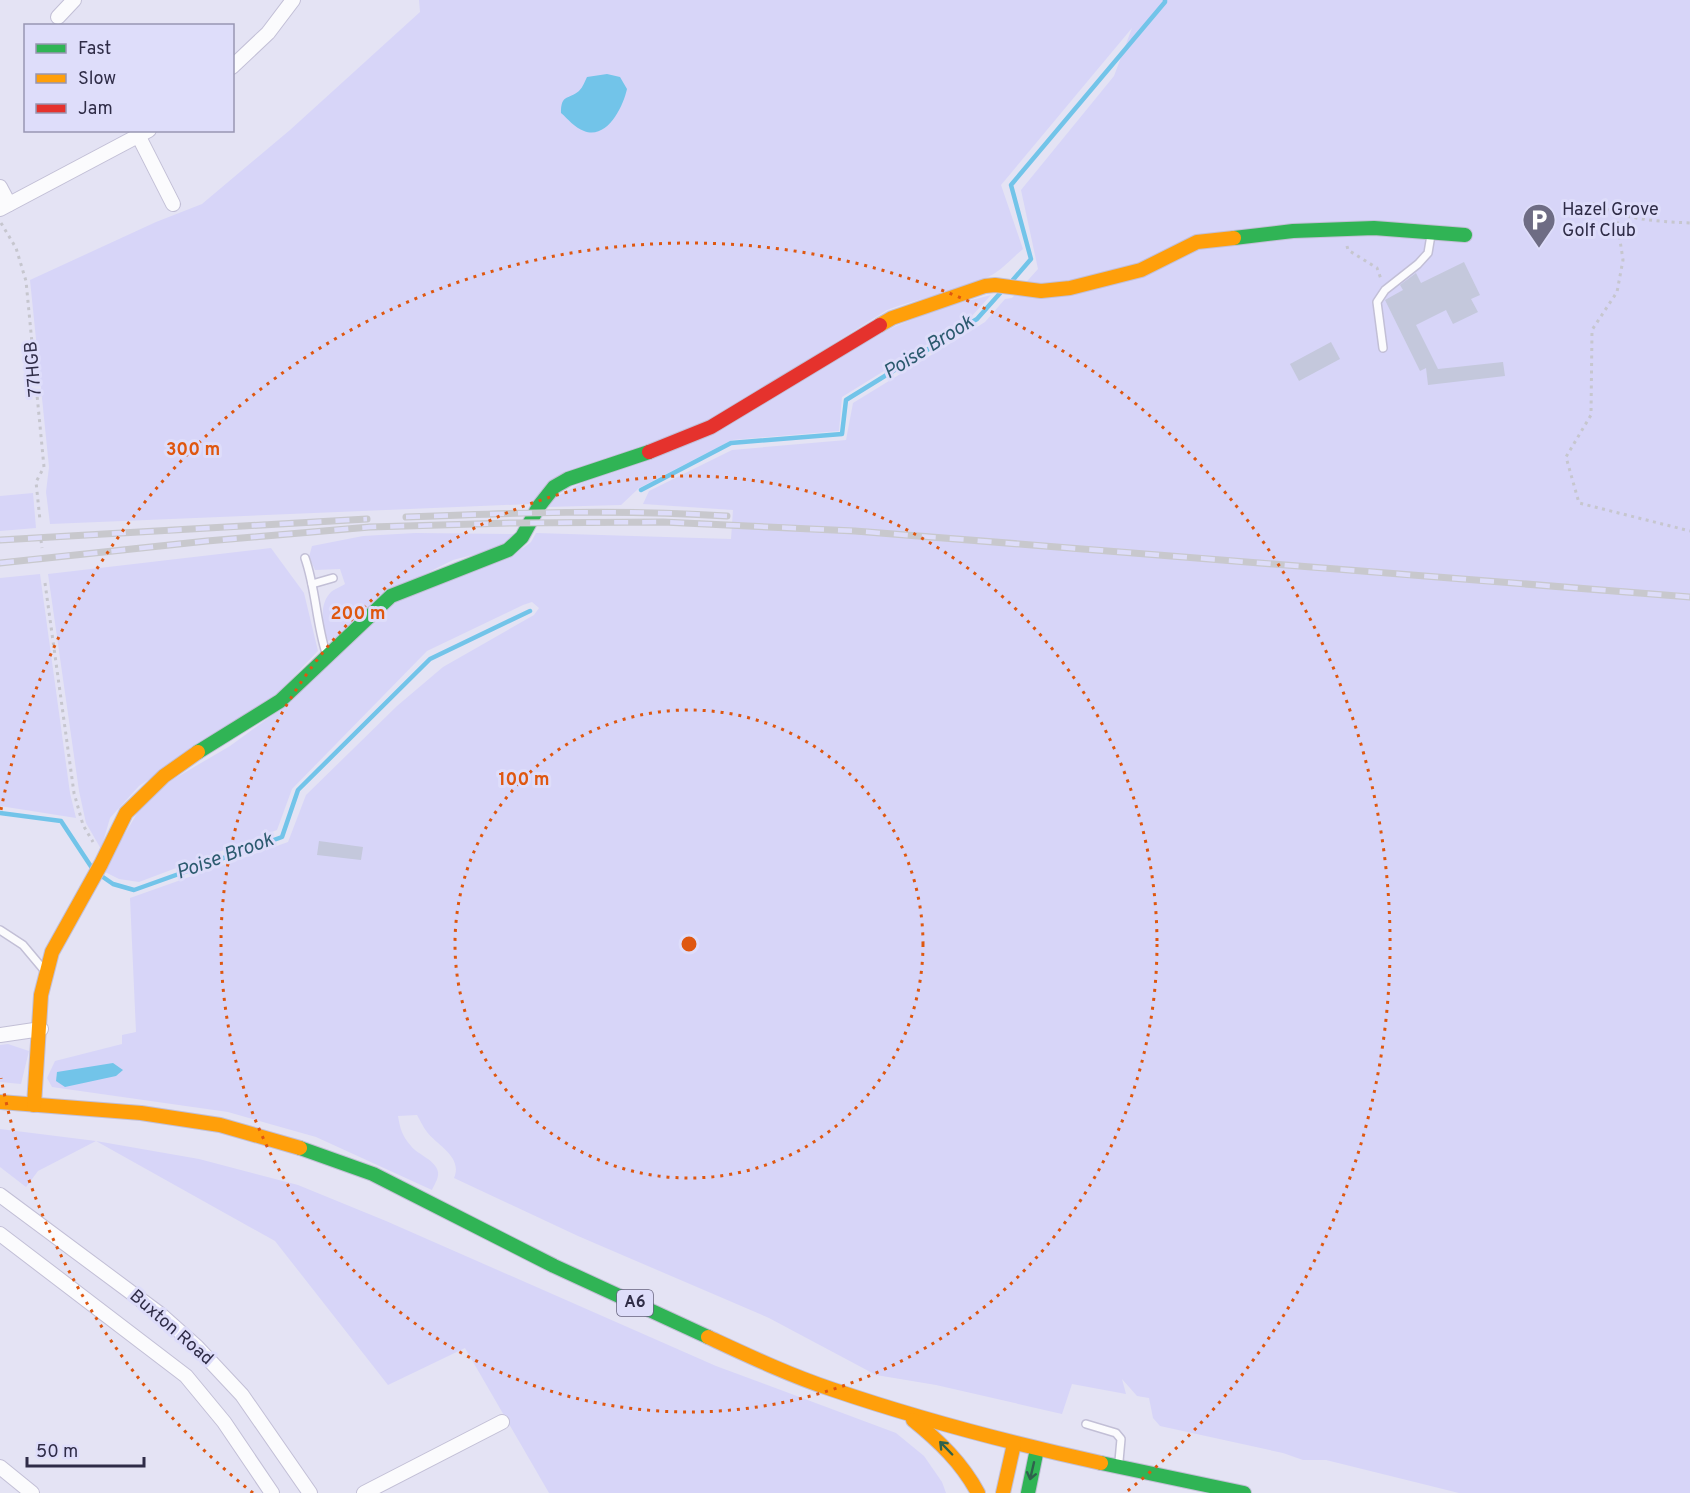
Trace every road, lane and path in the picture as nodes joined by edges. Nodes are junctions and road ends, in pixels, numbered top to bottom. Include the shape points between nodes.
1 (74, 0) edge
2 (293, 0) edge
3 (58, 17) dead end
4 (234, 66) edge
5 (144, 134) edge
6 (0, 187) edge
7 (1593, 203) dead end
8 (173, 204) dead end
9 (4, 206) edge
10 (1616, 214) junction
11 (0, 221) edge
12 (1690, 223) edge
13 (1344, 229) junction
14 (1431, 232) junction
15 (1465, 235) dead end
16 (1385, 290) junction
17 (1383, 348) dead end
18 (40, 520) dead end
19 (1690, 531) edge
20 (41, 540) dead end
21 (42, 548) dead end
22 (305, 558) dead end
23 (333, 578) dead end
24 (45, 583) dead end
25 (312, 584) junction
26 (326, 656) junction
27 (102, 861) junction
28 (0, 930) edge
29 (47, 974) junction
30 (41, 1029) junction
31 (0, 1035) edge
32 (0, 1102) edge
33 (34, 1104) junction
34 (0, 1195) edge
35 (0, 1234) edge
36 (904, 1412) junction
37 (502, 1422) dead end
38 (1086, 1424) dead end
39 (1014, 1444) junction
40 (1037, 1449) junction
41 (0, 1467) edge
42 (1118, 1467) junction
43 (32, 1493) edge
44 (272, 1493) edge
45 (310, 1493) edge
46 (364, 1493) edge
47 (978, 1493) edge
48 (1003, 1493) edge
49 (1028, 1493) edge
50 (1244, 1493) edge

1 - 3 street
2 - 4 street via 268,33
5 - 8 street
5 - 9 street
6 - 9 street
7 - 10 path
10 - 12 path
10 - 19 path via 1623,260 1617,292 1592,330 1592,415 1566,457 1579,503
11 - 18 path, 77HGB via 16,248 26,281 44,467 36,482
13 - 14 main road
13 - 16 path via 1348,250 1377,268
13 - 26 main road via 1197,242 1126,275 1041,291 985,286 892,318 711,427 568,479 544,499 522,537 508,550 391,596
14 - 15 main road
14 - 16 lane via 1428,254
16 - 17 lane via 1377,302
20 - 21 path
22 - 25 lane
23 - 25 lane
24 - 27 path via 75,793 83,825
25 - 26 lane
26 - 27 main road via 280,701 164,776 126,813
27 - 29 main road via 52,952
28 - 29 lane via 23,945
29 - 30 main road via 41,995
30 - 31 street
30 - 33 main road
32 - 33 main road, A6
33 - 36 main road, A6 via 141,1113 220,1125 309,1150 373,1174 554,1266 769,1365
34 - 45 street, Buxton Road via 184,1335 242,1395
35 - 44 street, Buxton Road via 186,1376 225,1422
36 - 39 main road, A6
47 -> 36 main road via 946,1447
37 - 46 street
38 - 42 lane via 1116,1433 1121,1439
39 - 40 main road, A6
39 - 48 main road
40 - 42 main road, A6
40 -> 49 main road
41 - 43 street
42 - 50 main road, A6

